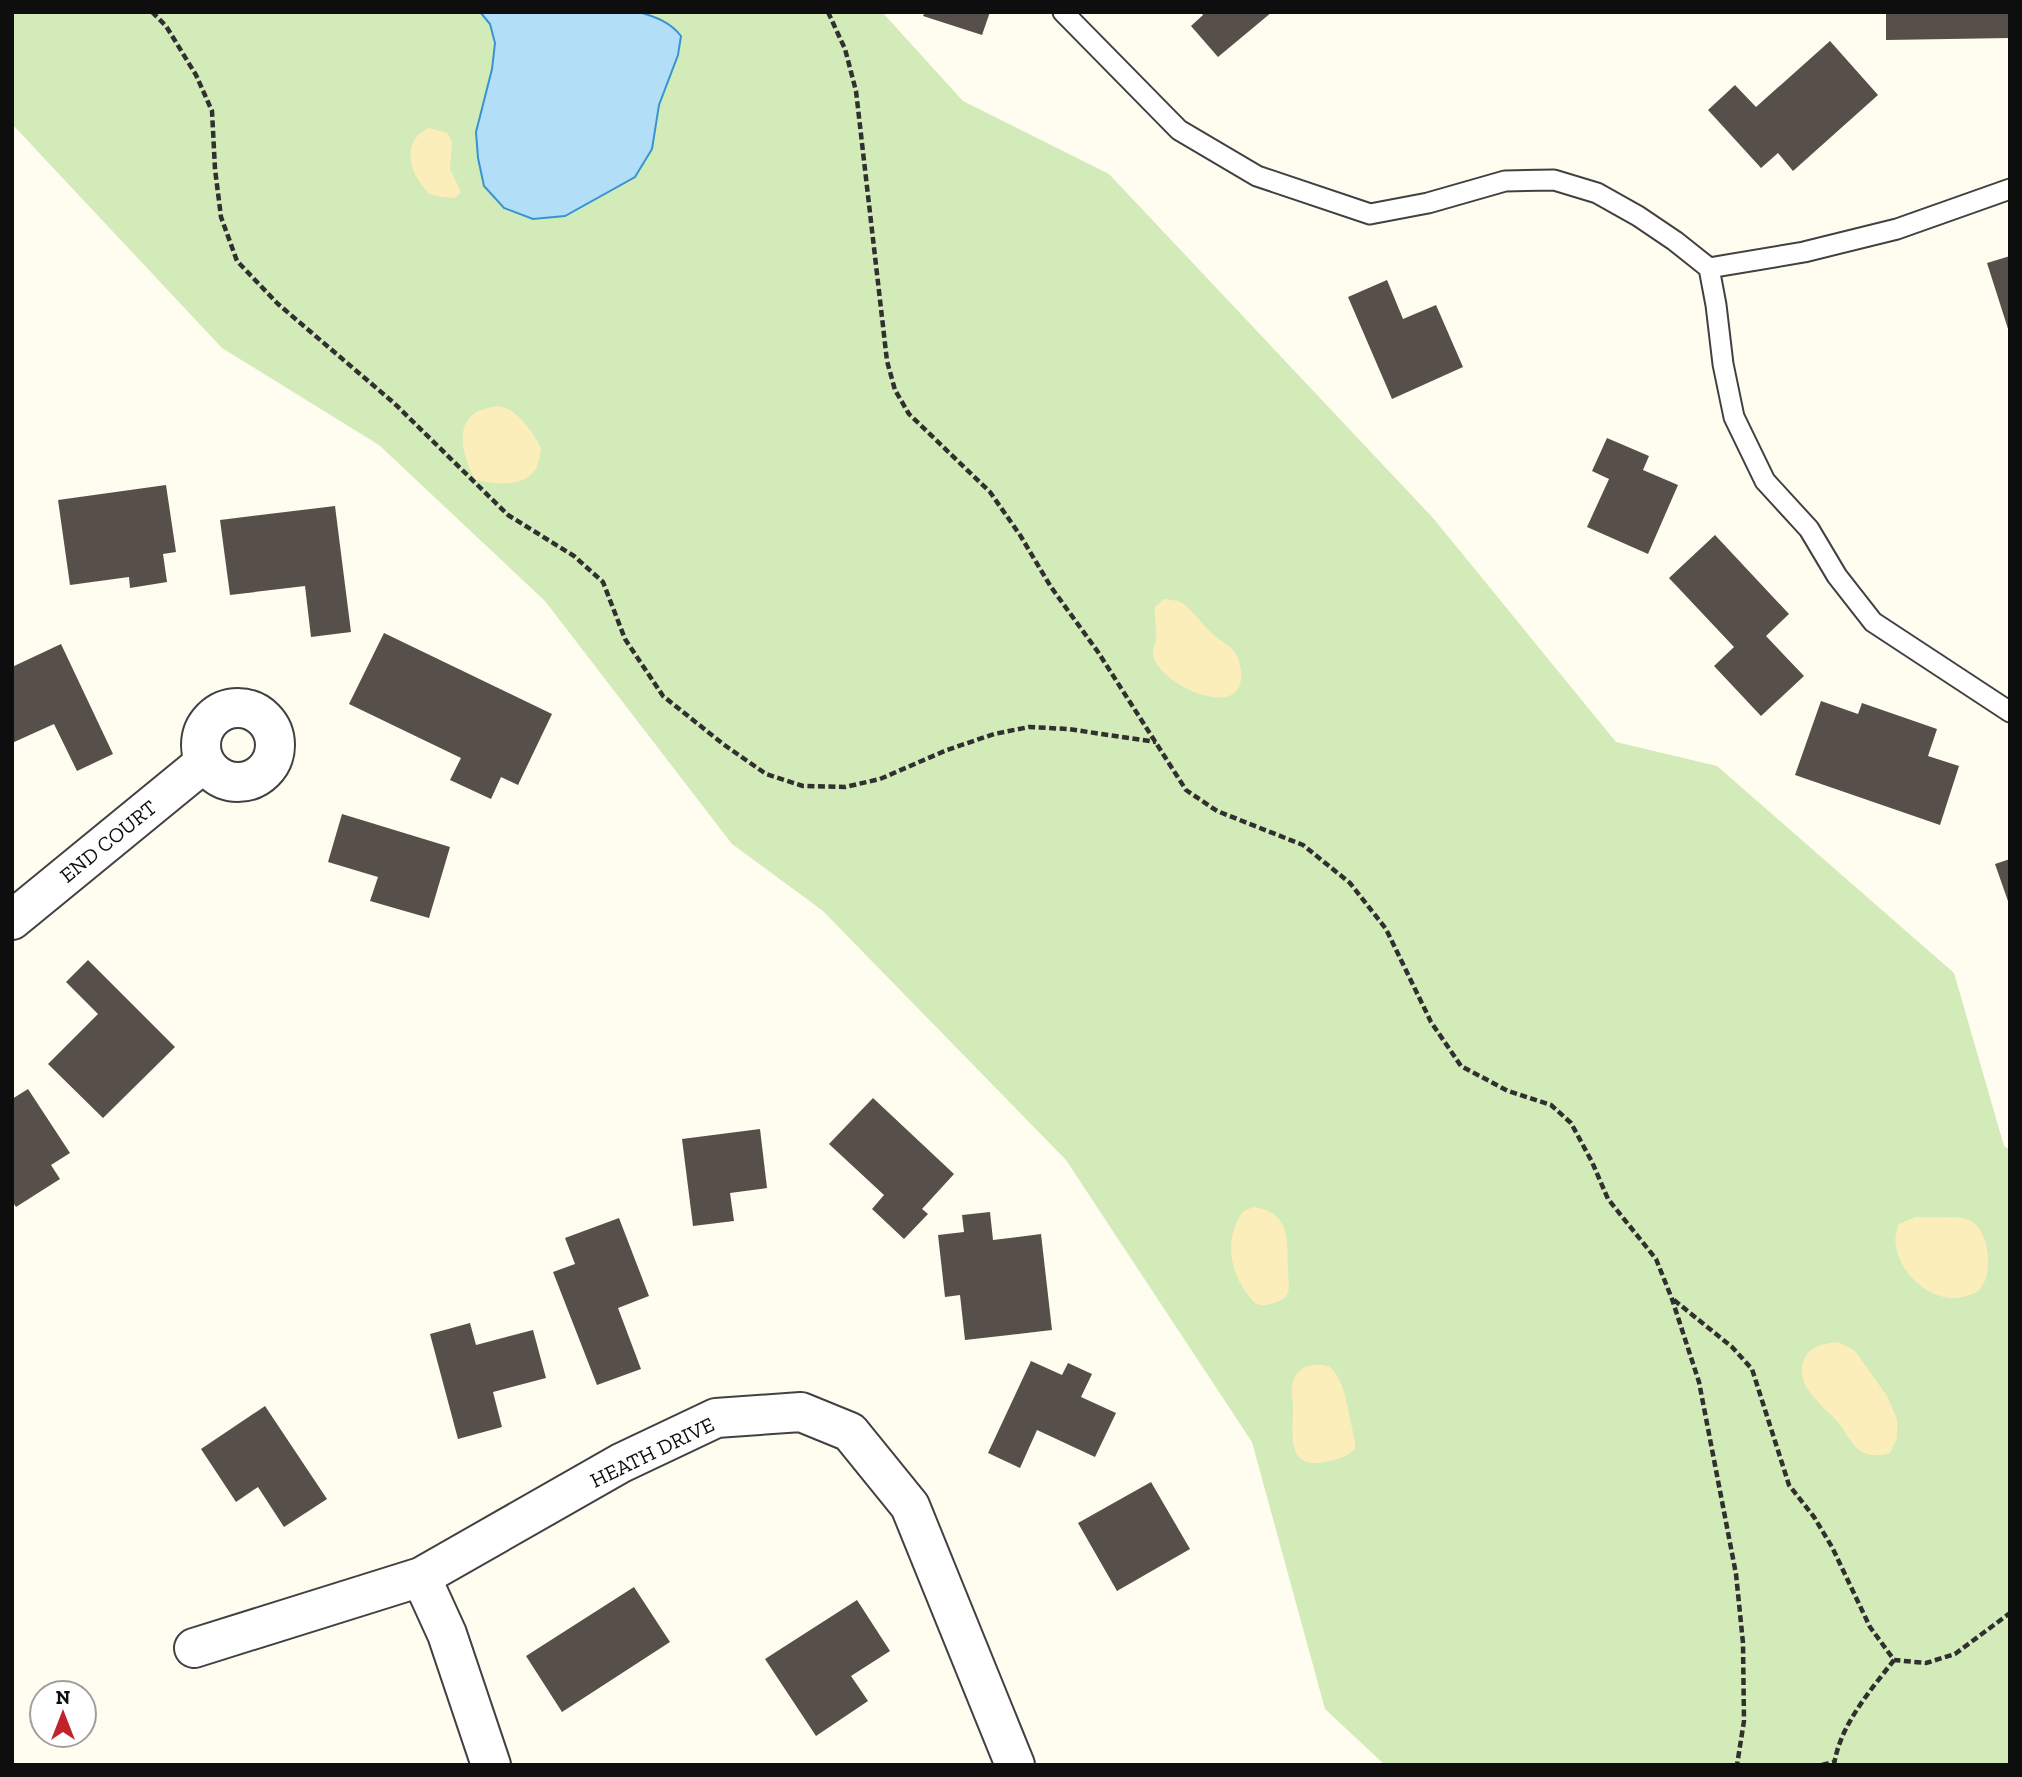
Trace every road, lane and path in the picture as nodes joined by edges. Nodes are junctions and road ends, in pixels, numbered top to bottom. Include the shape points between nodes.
1 (152, 12) edge
2 (828, 12) edge
3 (1063, 12) edge
4 (2010, 189) edge
5 (1709, 268) junction
6 (2010, 712) edge
7 (1157, 742) junction
8 (205, 762) dead end
9 (12, 920) edge
10 (1672, 1299) junction
11 (421, 1577) junction
12 (2010, 1613) edge
13 (194, 1648) dead end
14 (1894, 1660) junction
15 (1834, 1763) edge
16 (491, 1765) edge
17 (1015, 1765) edge
18 (1737, 1765) edge
19 (1822, 1765) edge

1 - 7 path via 196,75 212,111 221,217 237,261 278,304 394,403 508,515 574,556 603,582 625,639 663,696 723,744 766,774 803,786 845,787 880,779 994,734 1029,727
2 - 7 path via 845,49 856,91 887,360 895,390 909,414 990,492
3 - 5 lane via 1179,130 1257,176 1370,214 1505,181 1554,180 1597,193 1638,216
4 - 5 lane via 1897,229
5 - 6 lane via 1734,417 1765,481 1809,529 1837,576 1873,622
7 - 10 path via 1186,790 1217,811 1303,845 1350,883 1386,929 1431,1021 1461,1066 1508,1091 1551,1105 1571,1123 1608,1199 1656,1259
8 - 9 street, END COURT
10 - 14 path via 1752,1369 1789,1485 1826,1537 1870,1627
10 - 18 path via 1699,1382 1736,1574 1744,1721
11 - 13 street, HEATH DRIVE
11 - 16 street via 447,1634
11 - 17 street, HEATH DRIVE via 621,1463 716,1418 801,1412 850,1432 910,1506
12 - 14 path via 1955,1654 1926,1663
14 - 15 path via 1841,1737
15 - 19 path

